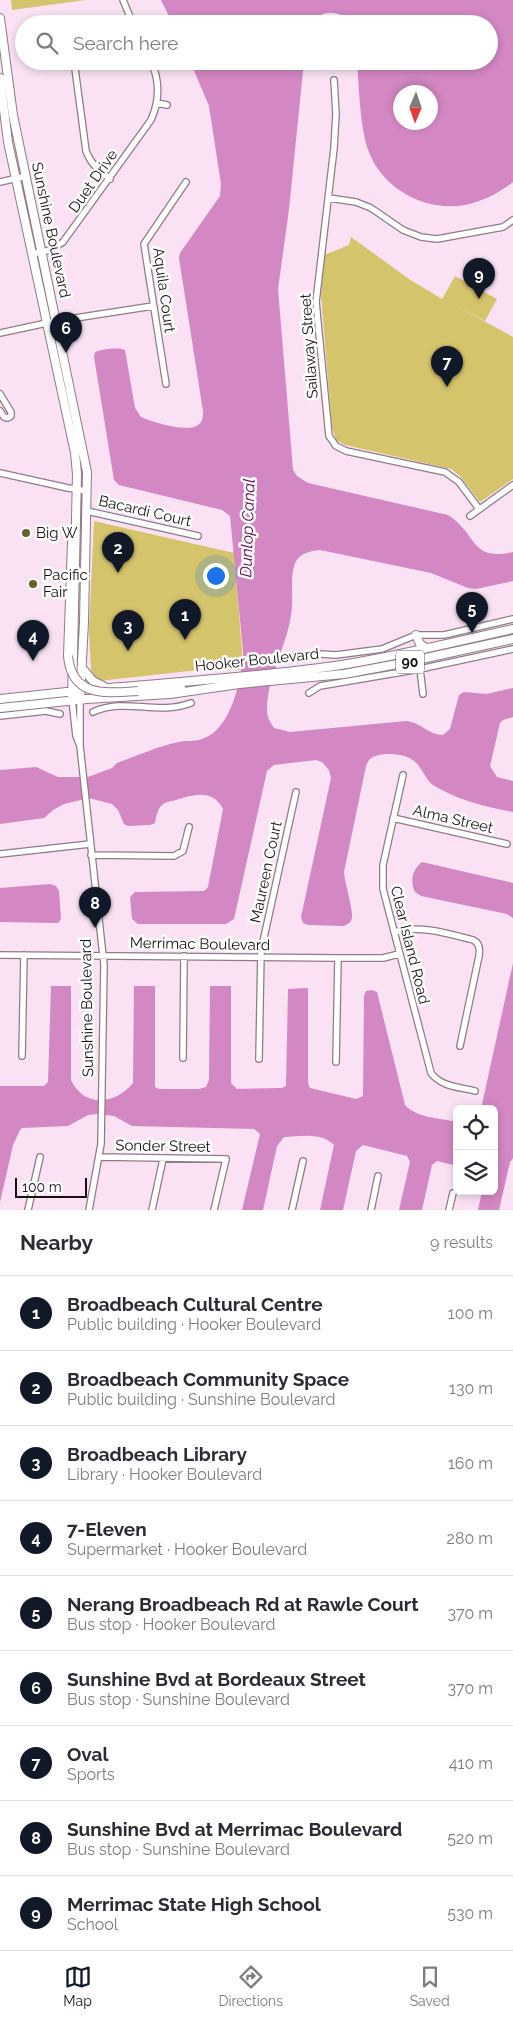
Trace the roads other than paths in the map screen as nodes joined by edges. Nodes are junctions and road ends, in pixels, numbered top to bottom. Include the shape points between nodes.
1 (123, 0) edge
2 (130, 15) edge
3 (0, 18) edge
4 (75, 70) edge
5 (154, 70) edge
6 (0, 78) edge
7 (334, 80) dead end
8 (158, 103) junction
9 (167, 105) dead end
10 (26, 176) junction
11 (16, 178) junction
12 (110, 179) junction
13 (0, 182) edge
14 (186, 182) dead end
15 (329, 198) junction
16 (513, 220) edge
17 (41, 252) junction
18 (32, 254) junction
19 (153, 306) junction
20 (56, 321) junction
21 (47, 323) junction
22 (0, 333) edge
23 (166, 384) dead end
24 (0, 394) edge
25 (0, 412) edge
26 (0, 473) edge
27 (513, 484) edge
28 (77, 490) junction
29 (87, 491) junction
30 (479, 509) junction
31 (87, 511) junction
32 (470, 516) dead end
33 (77, 523) junction
34 (198, 536) dead end
35 (513, 619) edge
36 (513, 629) edge
37 (416, 635) junction
38 (513, 639) edge
39 (426, 648) junction
40 (513, 649) edge
41 (413, 651) junction
42 (321, 654) dead end
43 (82, 668) junction
44 (420, 669) junction
45 (277, 676) junction
46 (238, 680) junction
47 (107, 688) junction
48 (195, 690) junction
49 (81, 691) junction
50 (309, 693) dead end
51 (170, 694) junction
52 (423, 694) dead end
53 (75, 697) junction
54 (0, 699) edge
55 (191, 703) dead end
56 (171, 707) junction
57 (0, 708) edge
58 (93, 712) dead end
59 (60, 714) dead end
60 (0, 716) edge
61 (403, 775) dead end
62 (296, 792) dead end
63 (393, 818) junction
64 (189, 827) dead end
65 (90, 844) junction
66 (507, 844) dead end
67 (0, 854) edge
68 (92, 855) junction
69 (394, 932) junction
70 (399, 954) junction
71 (0, 955) edge
72 (24, 955) junction
73 (103, 956) junction
74 (184, 956) junction
75 (261, 957) junction
76 (338, 958) junction
77 (460, 1046) dead end
78 (22, 1056) dead end
79 (183, 1058) dead end
80 (259, 1059) dead end
81 (336, 1062) dead end
82 (475, 1091) dead end
83 (40, 1157) dead end
84 (100, 1157) junction
85 (163, 1158) junction
86 (303, 1161) dead end
87 (378, 1176) dead end
88 (453, 1192) dead end
89 (28, 1210) edge
90 (89, 1210) edge
91 (152, 1210) edge
92 (214, 1210) edge
93 (292, 1210) edge
94 (371, 1210) edge
95 (449, 1210) edge

1 - 2 street
3 - 10 main road, Sunshine Boulevard via 13,114
4 - 12 street via 86,151 90,162
5 - 8 street, Duet Drive
6 - 11 main road, Sunshine Boulevard
7 - 15 street, Sailaway Street via 336,114
8 - 9 street
8 - 12 street, Duet Drive via 151,120
10 - 11 street
10 - 17 main road, Sunshine Boulevard
11 - 13 street
11 - 18 main road, Sunshine Boulevard
12 - 17 street, Duet Drive via 63,242
14 - 19 street, Aquila Court via 144,244
15 - 16 street via 356,202 403,230 437,239 503,227
15 - 30 street, Sailaway Street via 316,302 329,436 336,446 346,451 445,472 459,482
17 - 18 street, Duet Drive
17 - 20 main road, Sunshine Boulevard
18 - 21 main road, Sunshine Boulevard
19 - 20 street
19 - 23 street, Aquila Court
20 - 21 street
20 - 29 main road, Sunshine Boulevard via 85,461
21 - 22 street
21 - 28 main road, Sunshine Boulevard via 75,453
24 - 25 street via 11,416 4,417
26 - 28 street
27 - 30 street
28 - 29 street
28 - 33 main road, Sunshine Boulevard
29 - 31 main road, Sunshine Boulevard
30 - 32 street
31 - 34 street, Bacardi Court
31 - 43 main road, Sunshine Boulevard
33 - 48 main road, bridge via 71,544 68,656 73,675 83,686 96,692
33 - 53 main road, Sunshine Boulevard
35 - 37 street, Hooker Boulevard via 444,634
36 - 39 main road, Hooker Boulevard / 90
37 - 39 main road
37 - 41 main road
37 - 42 street, Hooker Boulevard via 382,649
38 - 45 main road, Hooker Boulevard / 90 via 361,671
39 - 41 main road, Hooker Boulevard / 90
40 - 44 street
41 - 45 main road, Hooker Boulevard / 90
43 - 47 main road via 92,681
43 - 49 main road, Sunshine Boulevard
44 - 50 street via 320,686
44 - 52 street
45 - 46 main road, Hooker Boulevard / 90
46 - 47 main road, Hooker Boulevard / 90
46 - 48 main road, Hooker Boulevard / 90
47 - 49 main road, Hooker Boulevard / 90
48 - 51 main road, Hooker Boulevard / 90
49 - 53 main road, Hooker Boulevard / 90
51 - 53 main road, Hooker Boulevard / 90
51 - 56 street
53 - 54 main road, Hooker Boulevard / 90
53 - 57 main road, Hooker Boulevard / 90
53 - 65 street, Sunshine Boulevard via 76,736 80,746
55 - 56 street
56 - 58 street via 154,709 127,705
59 - 60 street via 46,711
61 - 63 street, Clear Island Road
62 - 75 street, Maureen Court
63 - 66 street, Alma Street
63 - 69 street, Clear Island Road via 381,876
64 - 68 street via 183,851 174,856
65 - 67 street
65 - 68 street, Sunshine Boulevard
68 - 73 street, Sunshine Boulevard
69 - 70 street, Clear Island Road
69 - 77 street via 413,928 477,943 479,954
70 - 76 street, Merrimac Boulevard via 383,958
70 - 82 street, Clear Island Road via 431,1073 441,1082
71 - 72 street, Merrimac Boulevard
72 - 73 street, Merrimac Boulevard
72 - 78 street
73 - 74 street, Merrimac Boulevard
73 - 84 street, Sunshine Boulevard
74 - 75 street, Merrimac Boulevard
74 - 79 street
75 - 76 street, Merrimac Boulevard
75 - 80 street, Maureen Court
76 - 81 street
83 - 89 street
84 - 85 street, Sonder Street
84 - 90 street, Sunshine Boulevard
85 - 91 street
85 - 92 street, Sonder Street via 226,1159
86 - 93 street
87 - 94 street
88 - 95 street

